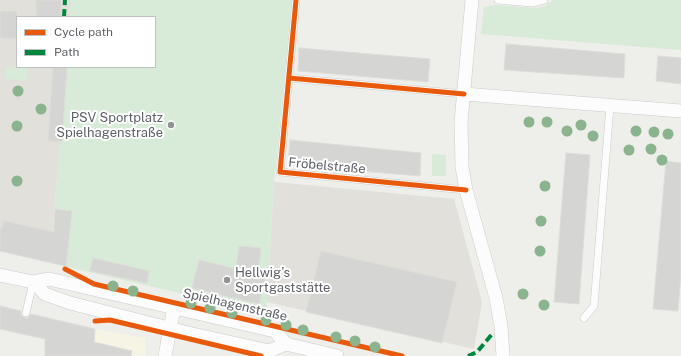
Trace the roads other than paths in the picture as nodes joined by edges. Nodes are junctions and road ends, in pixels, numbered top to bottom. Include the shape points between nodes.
1 (296, 0) edge
2 (472, 0) edge
3 (498, 0) edge
4 (544, 0) edge
5 (289, 78) junction
6 (464, 94) junction
7 (610, 106) junction
8 (681, 111) edge
9 (466, 190) junction
10 (0, 274) edge
11 (33, 282) junction
12 (174, 308) junction
13 (26, 313) dead end
14 (584, 318) dead end
15 (170, 327) junction
16 (286, 344) junction
17 (165, 356) edge
18 (337, 356) edge
19 (503, 356) edge

1 - 5 lane, Fröbelstraße
2 - 6 street
3 - 4 lane via 532,3
5 - 6 lane
5 - 9 lane, Fröbelstraße via 280,172
6 - 7 street
6 - 9 street via 461,146
7 - 8 street
7 - 14 lane via 594,306
9 - 19 street via 496,298
10 - 11 street, Spielhagenstraße
11 - 12 street, Spielhagenstraße via 49,279
11 - 13 lane
11 - 15 street, Spielhagenstraße via 45,294 70,303
12 - 15 street
12 - 16 street, Spielhagenstraße via 275,331
15 - 16 street, Spielhagenstraße via 269,351
15 - 17 street
16 - 18 street, Spielhagenstraße

